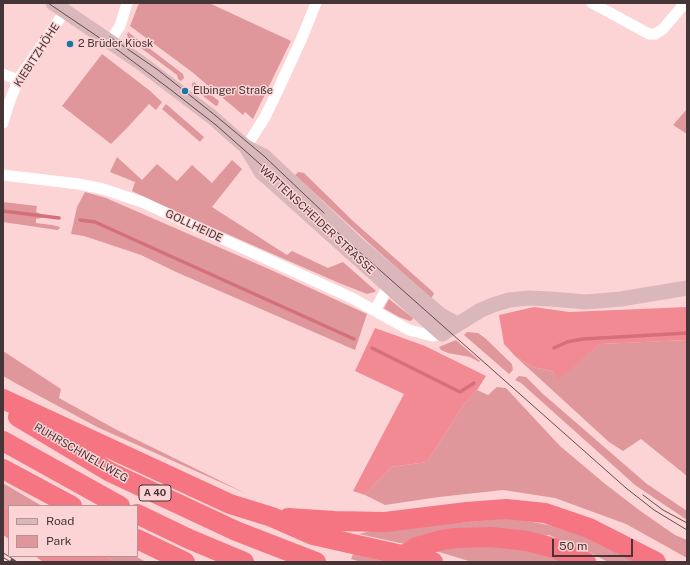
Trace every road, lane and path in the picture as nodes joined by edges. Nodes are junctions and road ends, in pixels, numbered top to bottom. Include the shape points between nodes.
1 (127, 3) edge
2 (316, 3) edge
3 (592, 3) edge
4 (684, 3) edge
5 (59, 7) edge
6 (110, 41) junction
7 (3, 74) edge
8 (18, 80) junction
9 (3, 123) edge
10 (246, 147) junction
11 (4, 173) edge
12 (388, 286) junction
13 (687, 288) edge
14 (375, 310) junction
15 (457, 324) junction
16 (442, 334) junction
17 (3, 399) edge
18 (3, 407) edge
19 (3, 441) edge
20 (3, 469) edge
21 (70, 505) edge
22 (118, 505) edge
23 (138, 514) edge
24 (272, 517) junction
25 (138, 539) edge
26 (185, 562) edge
27 (244, 562) edge
28 (316, 562) edge
29 (394, 562) edge
30 (434, 562) edge
31 (586, 562) edge
32 (656, 562) edge

1 - 6 street via 120,26
2 - 10 street via 302,40 265,117
3 - 4 street via 649,34 663,30
5 - 6 main road
5 - 8 street, KIEBITZHÖHE
6 - 10 main road via 212,117
7 - 8 street
8 - 9 street, KIEBITZHÖHE
10 - 12 main road, WATTENSCHEIDER STRASSE via 261,172
10 - 15 main road, WATTENSCHEIDER STRASSE via 264,156 356,244 416,296
11 - 14 street, GOLLHEIDE via 103,189 142,202
12 - 14 street
12 - 16 main road, WATTENSCHEIDER STRASSE
13 - 15 main road via 586,302 530,298 509,300 493,304
14 - 16 street, GOLLHEIDE via 409,330 432,336
15 - 16 main road
17 - 24 highway via 230,504
18 - 28 highway, RUHRSCHNELLWEG / A 40 via 110,472 236,531
19 - 22 highway
20 - 21 highway
23 - 27 highway, A 40
24 - 30 highway via 313,535
24 - 32 highway via 334,522 385,522 506,509 545,514 589,528
25 - 26 highway
29 - 31 highway via 429,544 456,538 490,537 554,548

